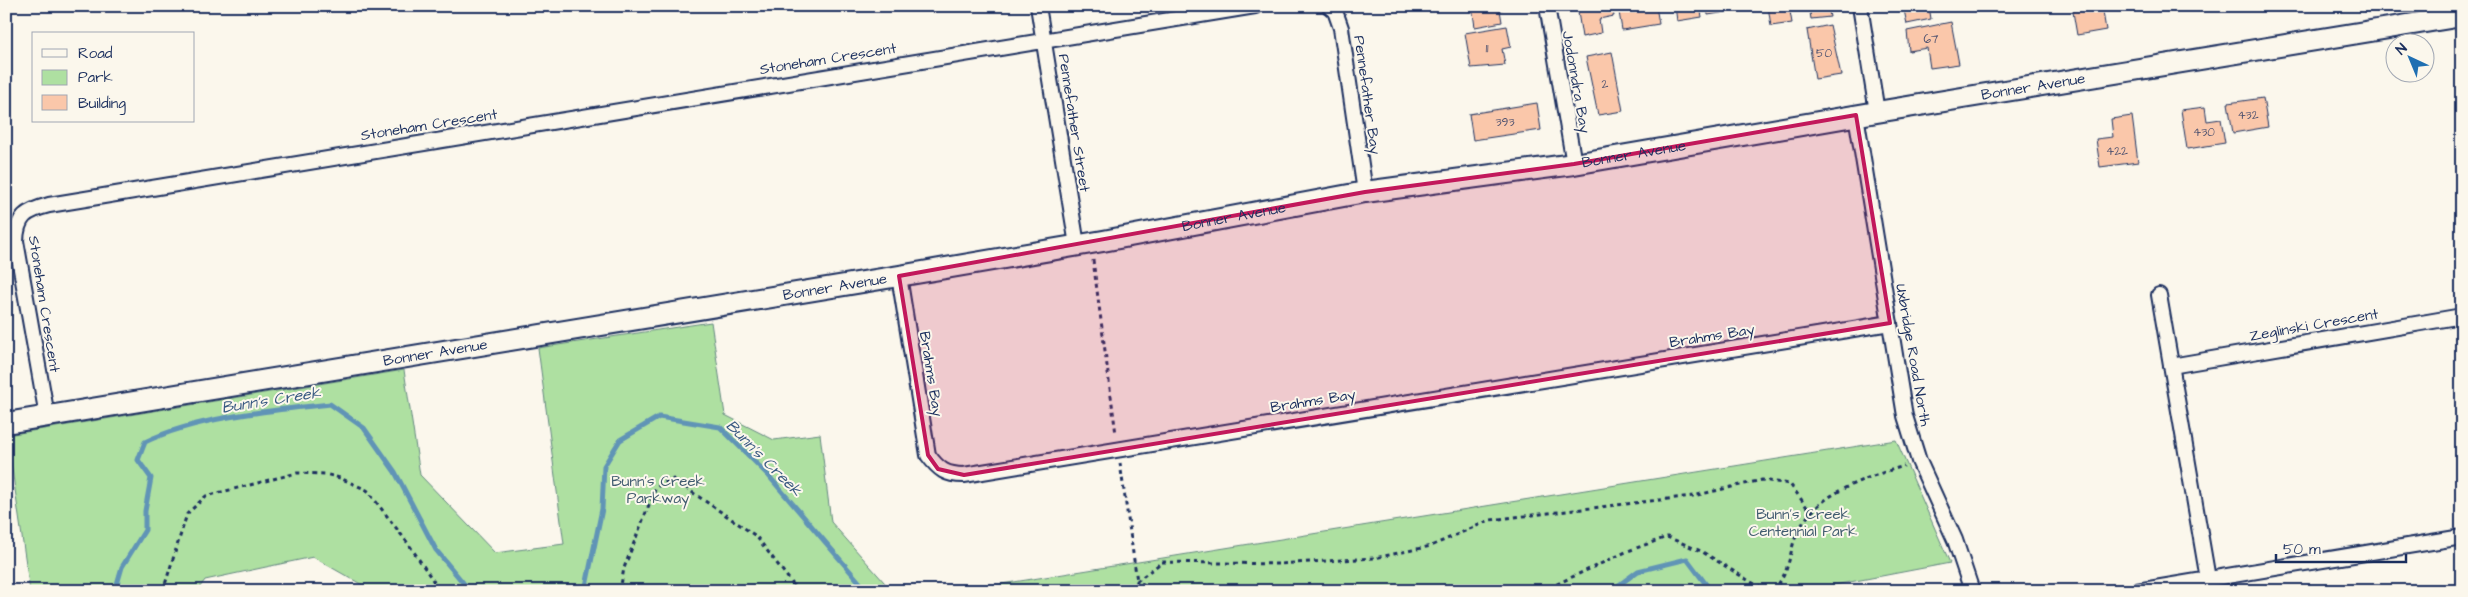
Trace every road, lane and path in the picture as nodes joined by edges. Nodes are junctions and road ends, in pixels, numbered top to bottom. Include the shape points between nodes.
1 (1038, 6) edge
2 (1255, 6) edge
3 (1329, 6) edge
4 (1547, 6) edge
5 (1860, 6) edge
6 (2462, 16) edge
7 (1044, 40) junction
8 (1877, 112) junction
9 (1856, 115) junction
10 (1574, 164) junction
11 (1365, 192) junction
12 (1084, 244) junction
13 (900, 276) junction
14 (2159, 295) dead end
15 (2462, 316) edge
16 (1890, 323) junction
17 (2171, 366) junction
18 (46, 416) junction
19 (6, 422) edge
20 (1118, 450) junction
21 (1919, 461) junction
22 (1811, 513) junction
23 (2462, 537) edge
24 (2208, 579) junction
25 (1137, 581) junction
26 (1137, 589) edge
27 (163, 591) edge
28 (440, 591) edge
29 (620, 591) edge
30 (798, 591) edge
31 (1149, 591) edge
32 (1542, 591) edge
33 (1770, 591) edge
34 (1774, 591) edge
35 (1972, 591) edge
36 (2138, 591) edge

1 - 7 street, Pennefather Street
2 - 7 street
3 - 11 street, Pennefather Bay via 1335,11 1341,28
4 - 10 street, Jodonndra Bay
5 - 8 street
6 - 8 street, Bonner Avenue
7 - 12 street, Pennefather Street
7 - 18 street, Stoneham Crescent via 49,204 30,210 16,225 16,241
8 - 9 street, Bonner Avenue
9 - 10 street, Bonner Avenue
9 - 16 street, Uxbridge Road North
10 - 11 street, Bonner Avenue
11 - 12 street, Bonner Avenue
12 - 13 street, Bonner Avenue
12 - 20 path
13 - 18 street, Bonner Avenue
13 - 20 street, Brahms Bay via 928,455 938,469 950,475 964,475
14 - 17 street
15 - 17 street, Zeglinski Crescent
16 - 20 street, Brahms Bay
16 - 21 street, Uxbridge Road North via 1905,416
17 - 24 street
18 - 19 street, Bonner Avenue
20 - 25 path
21 - 22 path via 1863,478 1828,498
21 - 35 street, Uxbridge Road North via 1955,540
22 - 25 path via 1790,484 1762,480 1693,496 1490,520 1431,546 1375,558 1280,564 1162,562
22 - 34 path via 1796,535 1787,569
23 - 24 street
24 - 36 street
25 - 26 path
25 - 31 path via 1147,586
27 - 28 path via 186,514 206,496 297,473 325,474 367,490
29 - 30 path via 624,568 656,487 673,479 756,536
32 - 33 path via 1628,551 1667,537 1701,551

